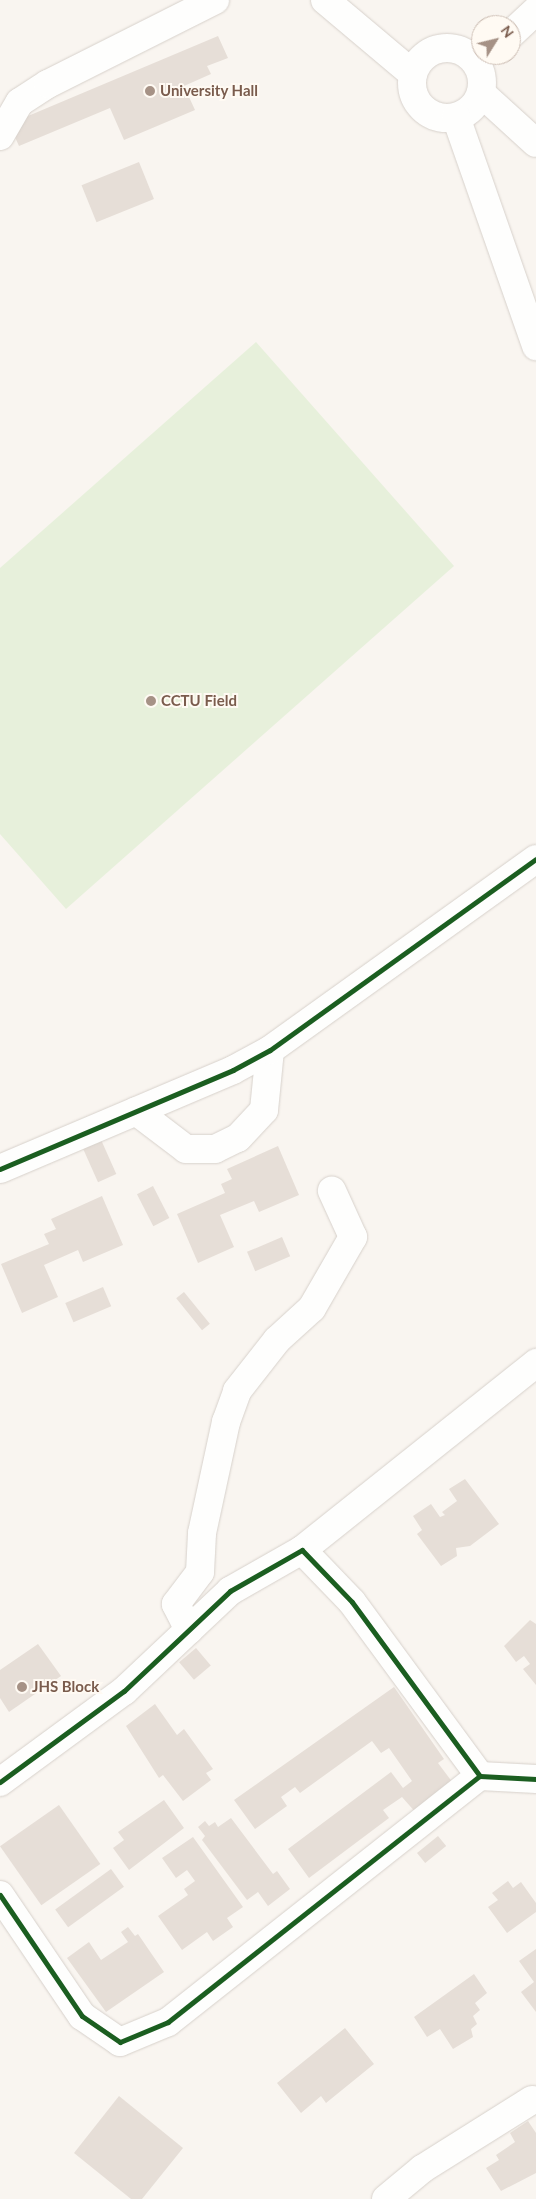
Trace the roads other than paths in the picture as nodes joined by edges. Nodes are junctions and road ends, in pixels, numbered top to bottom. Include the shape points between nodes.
1 (215, 0) edge
2 (324, 0) edge
3 (536, 11) edge
4 (521, 25) edge
5 (471, 55) edge
6 (482, 65) edge
7 (413, 74) junction
8 (481, 93) junction
9 (456, 117) junction
10 (0, 136) edge
11 (536, 143) edge
12 (536, 346) edge
13 (536, 859) edge
14 (270, 1050) junction
15 (136, 1111) junction
16 (0, 1169) edge
17 (332, 1191) dead end
18 (536, 1363) edge
19 (302, 1550) junction
20 (190, 1630) junction
21 (533, 1775) edge
22 (480, 1776) junction
23 (0, 1782) edge
24 (0, 1895) edge
25 (535, 2101) edge
26 (386, 2199) edge

1 - 10 street via 48,84 20,102
2 - 7 street
3 - 4 street
5 - 7 street via 455,48 442,48 424,57
6 - 8 street
7 - 9 street via 414,92 422,108 444,118
8 - 9 street via 476,104
8 - 11 street
9 - 12 street
13 - 14 street
14 - 15 street
14 - 15 street via 264,1110 230,1142 214,1149 186,1149
15 - 16 street
17 - 20 street via 354,1237 312,1308 277,1340 237,1391 226,1422 202,1533 200,1572 176,1604
18 - 19 street
19 - 20 street via 230,1591
19 - 22 street via 352,1602
20 - 23 street via 124,1691
21 - 22 street
22 - 24 street via 168,2022 120,2042 82,2016
25 - 26 street via 422,2169

